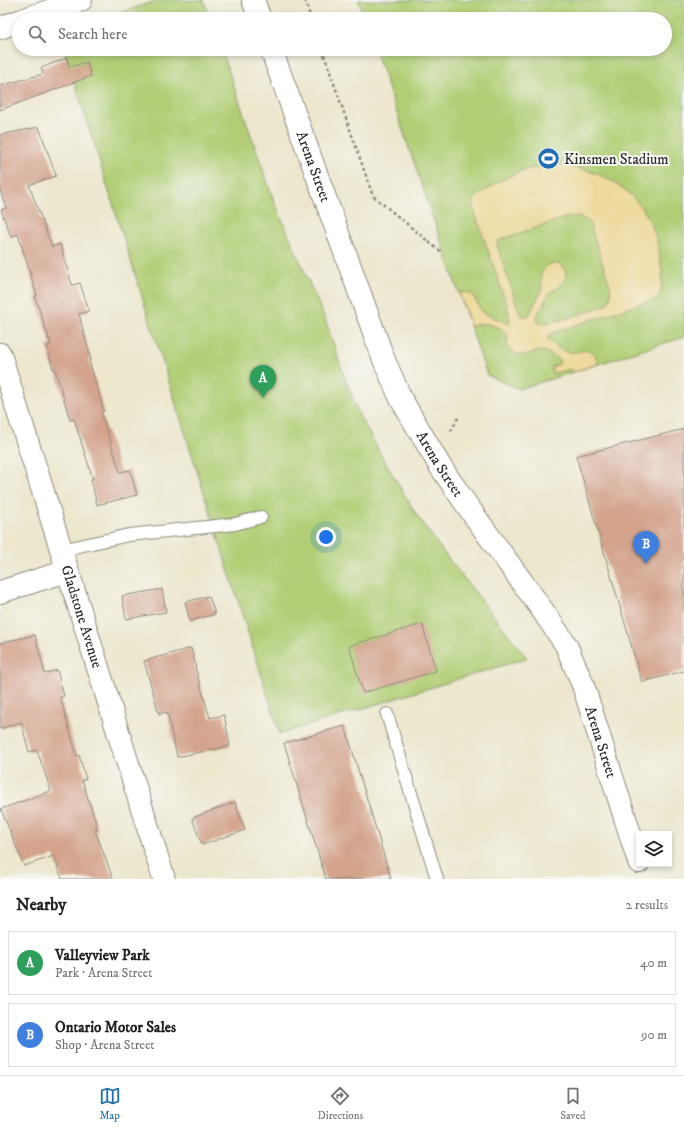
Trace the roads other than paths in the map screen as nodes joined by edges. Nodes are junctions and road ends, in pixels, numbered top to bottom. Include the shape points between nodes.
1 (82, 0) edge
2 (253, 0) edge
3 (46, 12) edge
4 (257, 12) edge
5 (12, 24) edge
6 (0, 28) edge
7 (274, 56) edge
8 (0, 354) edge
9 (261, 517) dead end
10 (61, 550) junction
11 (68, 571) junction
12 (0, 592) edge
13 (387, 714) dead end
14 (636, 853) edge
15 (640, 867) edge
16 (164, 879) edge
17 (437, 879) edge
18 (645, 879) edge

1 - 3 street
2 - 4 street
5 - 6 street
7 - 14 street, Arena Street via 384,360 401,399 468,508 566,645 583,685
8 - 10 street, Gladstone Avenue
9 - 10 lane via 234,524 129,535
10 - 11 street, Gladstone Avenue
11 - 12 street
11 - 16 street, Gladstone Avenue
13 - 17 lane
15 - 18 street, Arena Street

